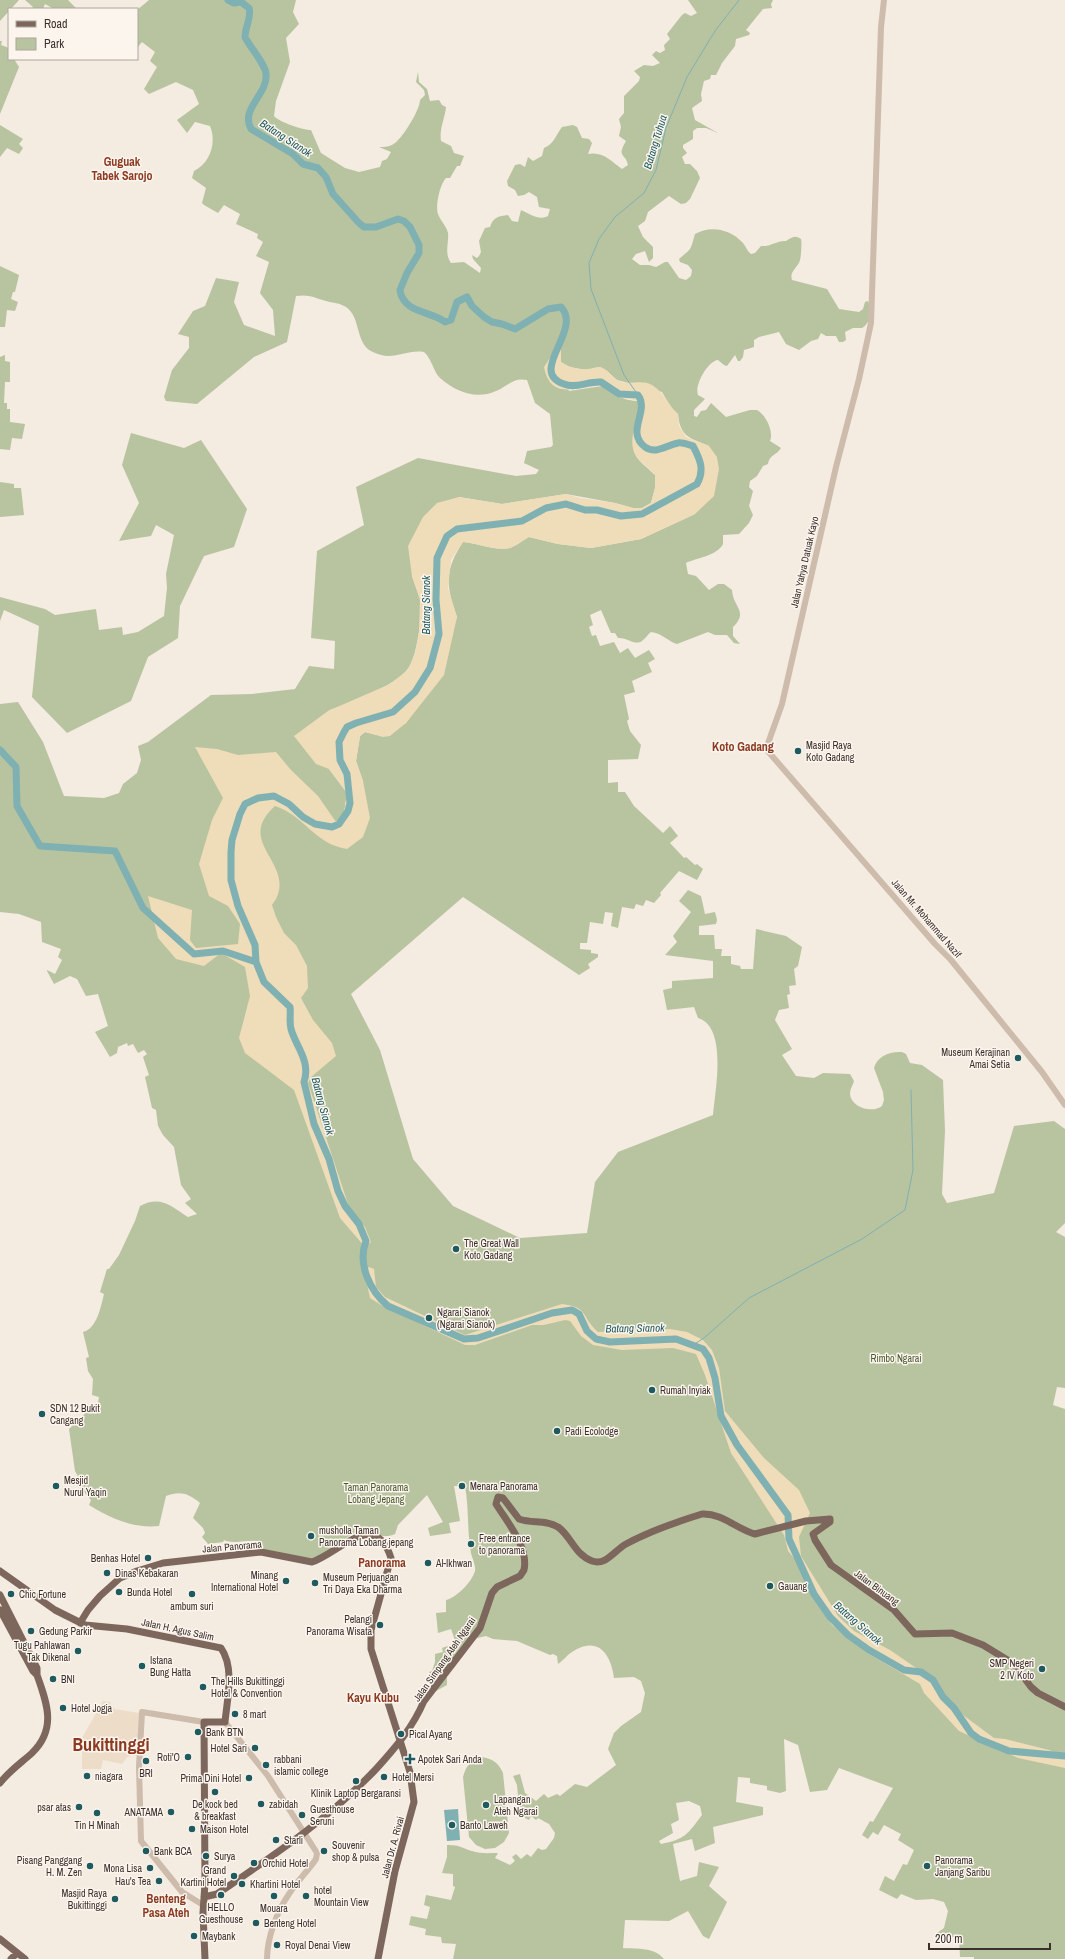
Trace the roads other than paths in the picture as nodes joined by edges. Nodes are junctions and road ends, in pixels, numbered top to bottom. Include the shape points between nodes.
1 (884, 0) edge
2 (766, 749) joint
3 (1065, 1105) edge
4 (772, 1530) joint
5 (0, 1571) edge
6 (0, 1595) edge
7 (0, 1610) edge
8 (87, 1611) junction
9 (71, 1618) junction
10 (80, 1623) junction
11 (93, 1626) junction
12 (37, 1675) junction
13 (1065, 1707) edge
14 (204, 1722) junction
15 (225, 1722) junction
16 (400, 1741) junction
17 (0, 1783) edge
18 (306, 1833) junction
19 (204, 1897) junction
20 (203, 1904) junction
21 (0, 1939) edge
22 (17, 1953) junction
23 (11, 1959) edge
24 (24, 1959) edge
25 (206, 1959) edge
26 (267, 1959) edge
27 (378, 1959) edge

1 - 2 street, Jalan Yahya Datuak Kayo via 871,323 782,704
2 - 3 street, Jalan Mr. Mohammad Nazif via 951,960 1042,1072
4 - 13 main road, Jalan Binuang via 803,1522 831,1519 814,1535 831,1565 894,1610 915,1634 952,1633 983,1645 1014,1664 1038,1693
4 - 16 main road, Jalan Simpang Ateh Ngarai via 755,1534 719,1516 702,1514 648,1534 624,1545 606,1560 596,1562 578,1552 558,1528 544,1521 520,1519 503,1498 498,1497 496,1504 524,1555 524,1570 520,1576 497,1587 492,1593 480,1628 424,1701 418,1715
5 - 9 main road, Jalan H. Agus Salim
6 - 12 main road via 37,1668
7 - 12 main road
8 - 9 main road
8 - 10 main road, Jalan Panorama
8 - 11 main road
8 - 16 main road, Jalan Panorama via 120,1578 163,1564 261,1552 307,1563 358,1536 373,1536 384,1545 391,1558 371,1630 371,1649
9 - 10 main road, Jalan H. Agus Salim
10 - 11 main road, Jalan H. Agus Salim
11 - 15 main road, Jalan H. Agus Salim via 127,1629 221,1648 225,1654 229,1674
12 - 17 main road via 48,1721 45,1735 36,1749 15,1766
14 - 15 main road
14 - 19 main road
14 - 20 street via 142,1712 139,1767 141,1841 182,1892
15 - 18 street via 268,1776
16 - 18 main road via 352,1794
16 - 27 main road, Jalan Dr. A. Rivai via 410,1772 414,1802 395,1871
18 - 19 main road via 217,1894
18 - 26 street via 314,1847 316,1859 288,1894 270,1936
19 - 20 main road
20 - 25 main road
21 - 22 main road
22 - 23 main road
22 - 24 main road

